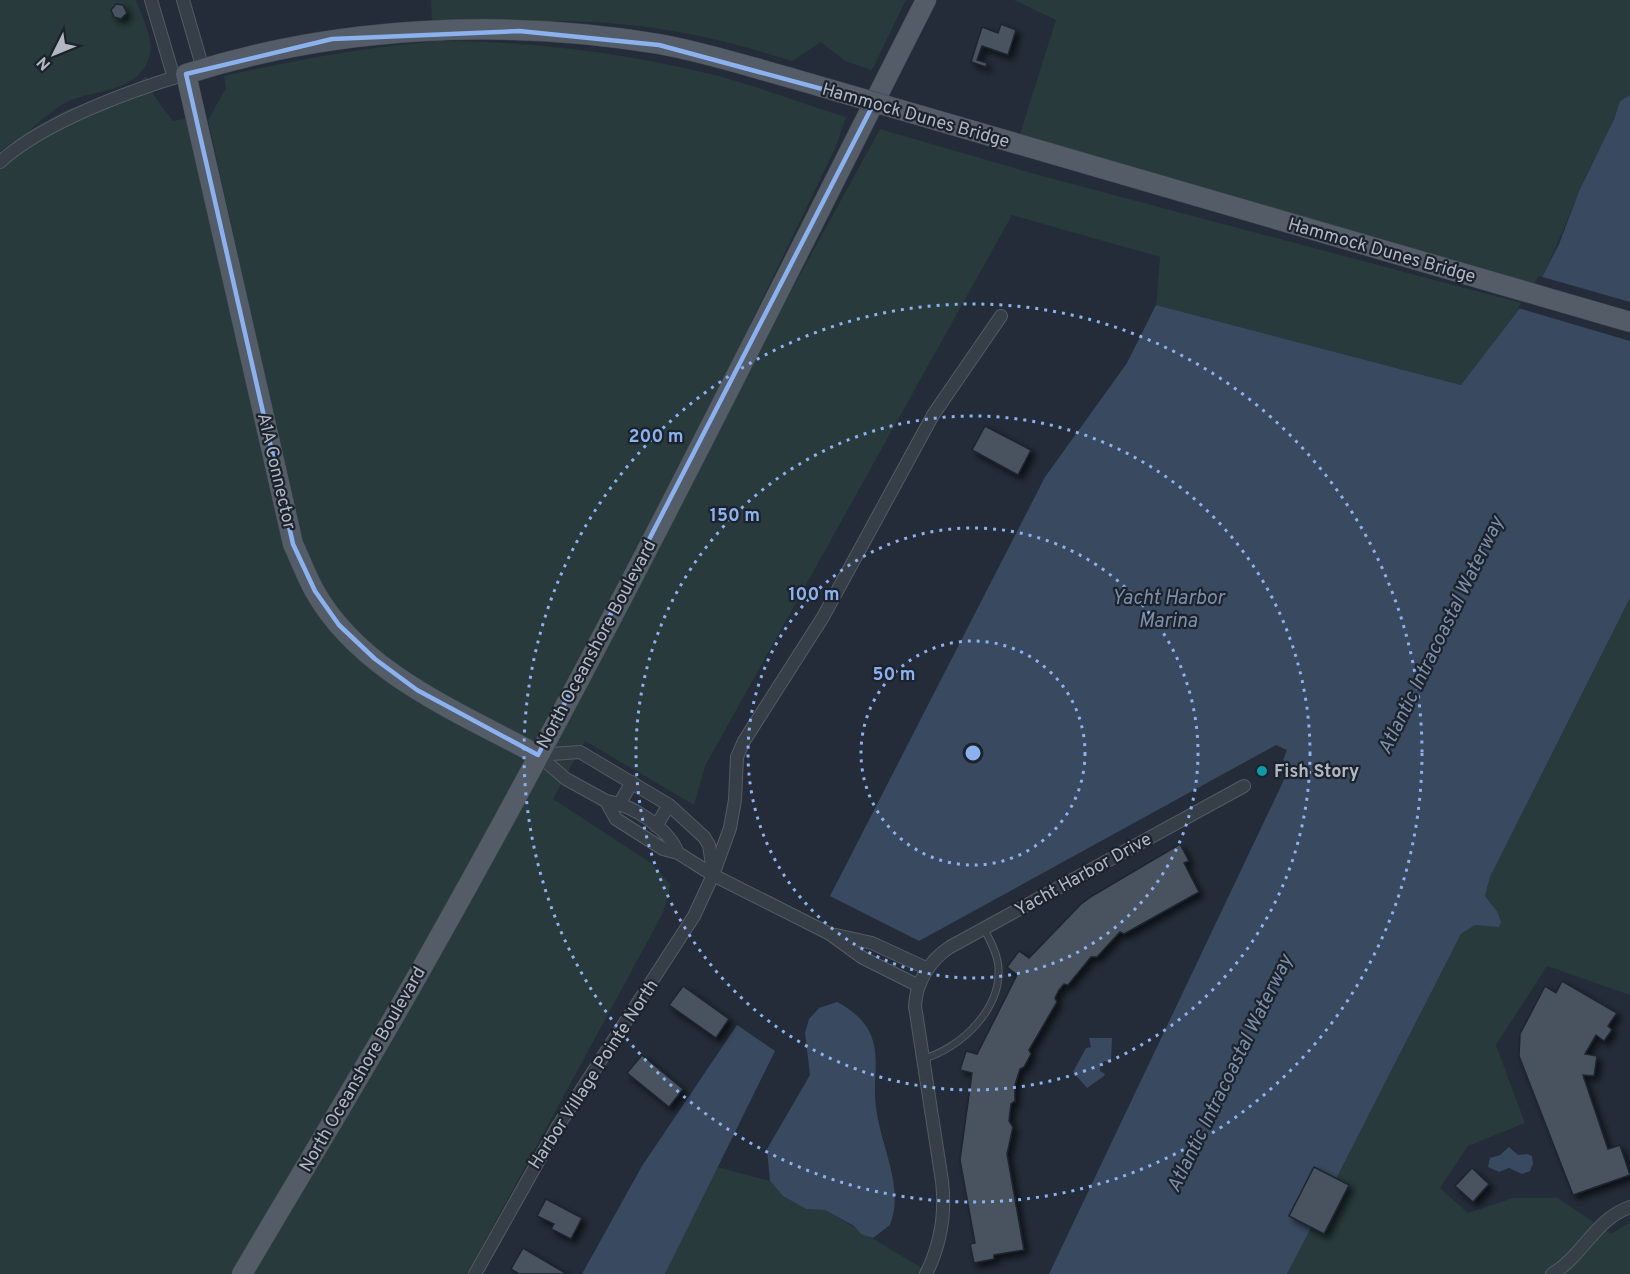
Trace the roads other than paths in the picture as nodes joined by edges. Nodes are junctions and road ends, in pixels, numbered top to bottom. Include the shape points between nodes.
1 (151, 0) edge
2 (183, 0) edge
3 (926, 0) edge
4 (188, 73) junction
5 (0, 162) edge
6 (1001, 316) dead end
7 (1630, 322) edge
8 (538, 755) junction
9 (632, 782) junction
10 (1244, 786) dead end
11 (606, 801) junction
12 (620, 803) junction
13 (669, 805) junction
14 (656, 826) junction
15 (678, 853) junction
16 (713, 875) junction
17 (984, 928) junction
18 (831, 934) junction
19 (928, 969) junction
20 (919, 986) junction
21 (923, 1059) junction
22 (1630, 1207) edge
23 (242, 1274) edge
24 (475, 1274) edge
25 (926, 1274) edge
26 (1552, 1274) edge

1 - 4 street
2 - 4 street
3 - 8 main road, North Oceanshore Boulevard
4 - 5 street via 114,99 51,128
4 - 7 main road, Hammock Dunes Bridge, bridge via 332,39 432,31 519,31 659,45 791,78
4 - 8 main road, A1A Connector via 293,544 315,591 339,625 383,666 417,690
6 - 16 street, Harbor Village Pointe North via 933,415 823,617 740,750 732,820
8 - 9 street via 580,752
8 - 11 street via 566,779
8 - 23 main road, North Oceanshore Boulevard via 432,950
9 - 12 street
9 - 13 street
10 - 17 street, Yacht Harbor Drive
11 - 12 street
11 - 15 street via 616,819 663,849
12 - 14 street
13 - 14 street
13 - 16 street via 704,837 709,845
14 - 15 street via 673,839
15 - 16 street
16 - 18 street
16 - 24 street, Harbor Village Pointe North via 685,932 558,1126
17 - 19 street, Yacht Harbor Drive via 945,950
17 - 21 lane via 998,964 997,982 988,1005 962,1041
18 - 19 street via 872,943
18 - 20 street via 863,958
19 - 20 street, Yacht Harbor Drive
20 - 21 street, Yacht Harbor Drive via 915,1006
21 - 25 street, Yacht Harbor Drive via 944,1200 940,1237
22 - 26 street via 1610,1216

